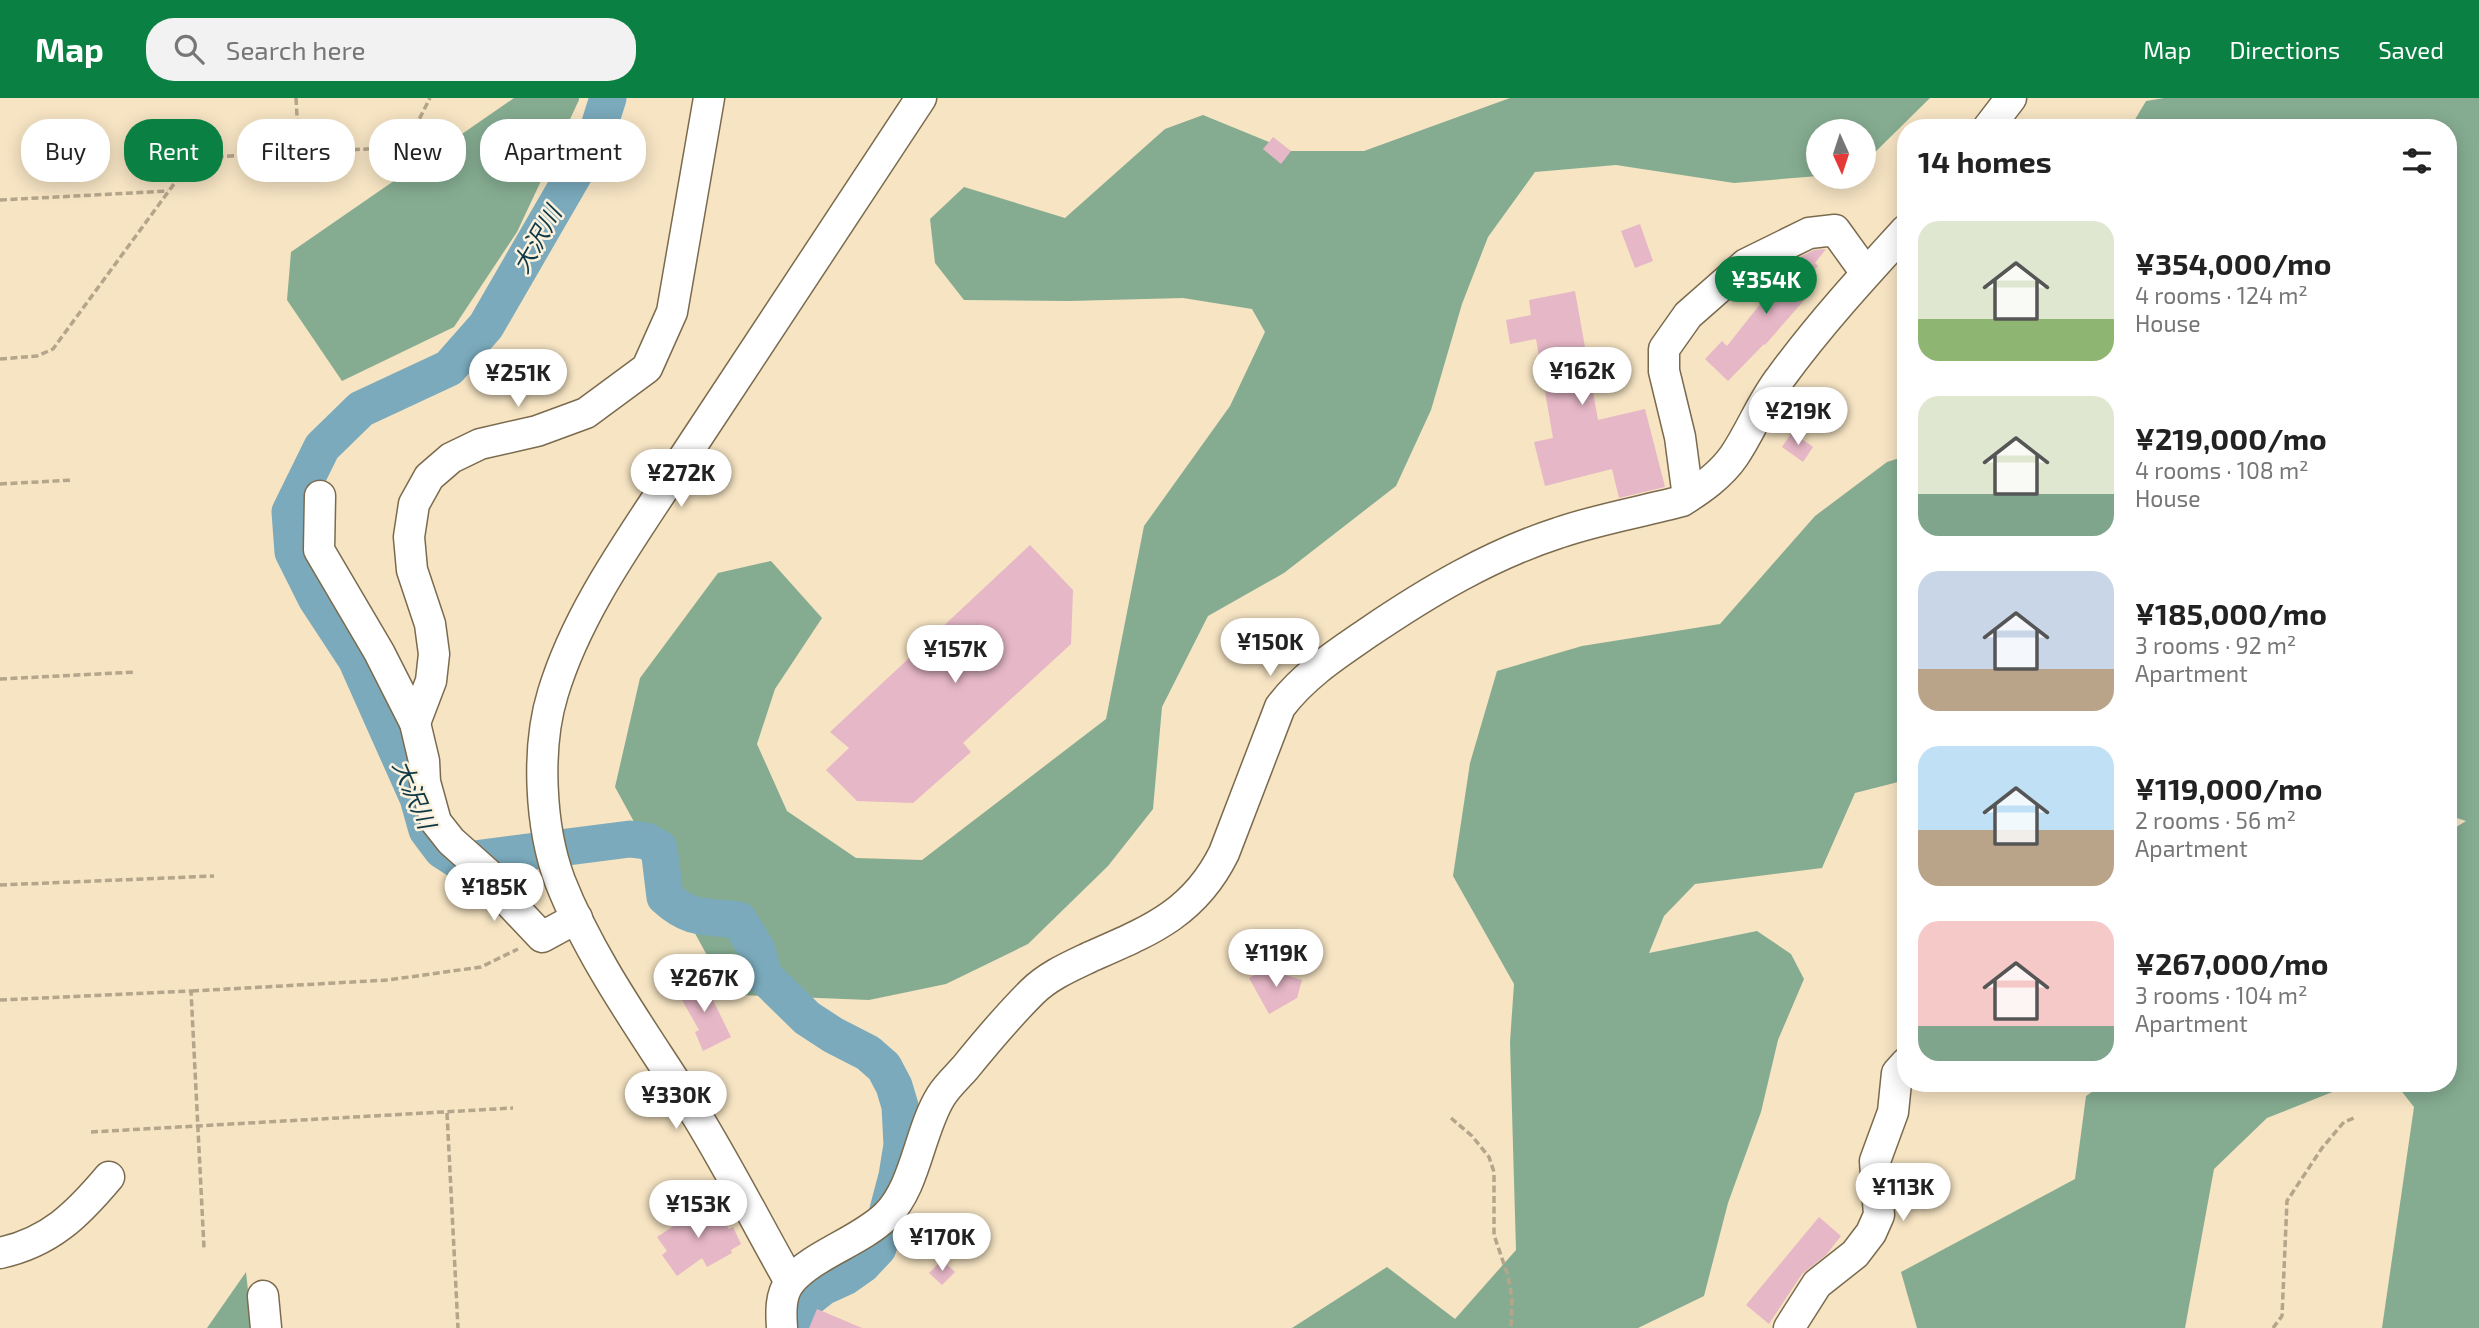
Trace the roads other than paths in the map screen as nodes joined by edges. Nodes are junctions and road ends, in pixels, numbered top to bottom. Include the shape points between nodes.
1 (709, 98) edge
2 (921, 98) edge
3 (2011, 98) edge
4 (1995, 119) edge
5 (1897, 240) edge
6 (1866, 273) junction
7 (320, 496) dead end
8 (1689, 496) junction
9 (415, 723) junction
10 (578, 918) junction
11 (1897, 1073) edge
12 (109, 1177) dead end
13 (0, 1253) edge
14 (790, 1282) junction
15 (263, 1296) dead end
16 (266, 1328) edge
17 (782, 1328) edge
18 (1789, 1328) edge

1 - 9 street via 672,312 647,368 586,413 537,431 480,444 451,458 429,477 414,504 409,537 412,570 430,624 434,654 431,681
2 - 10 street via 622,552 565,659 552,695 543,745 543,787 559,878
3 - 4 street
5 - 6 street
6 - 8 street via 1776,384 1734,457
6 - 8 street via 1835,230 1809,233 1746,264 1688,315 1664,349 1664,371
7 - 9 street via 319,550
8 - 14 street via 1558,533 1489,560 1414,602 1311,673 1280,707 1224,853 1197,895 1153,928 1050,976 1032,992 941,1097 889,1214
9 - 10 street via 436,822 542,937
10 - 14 street via 597,958 699,1119
11 - 18 street via 1893,1112 1875,1161 1879,1214 1871,1233 1855,1254 1817,1284
12 - 13 street via 66,1224 44,1238
14 - 17 street via 781,1312
15 - 16 street

